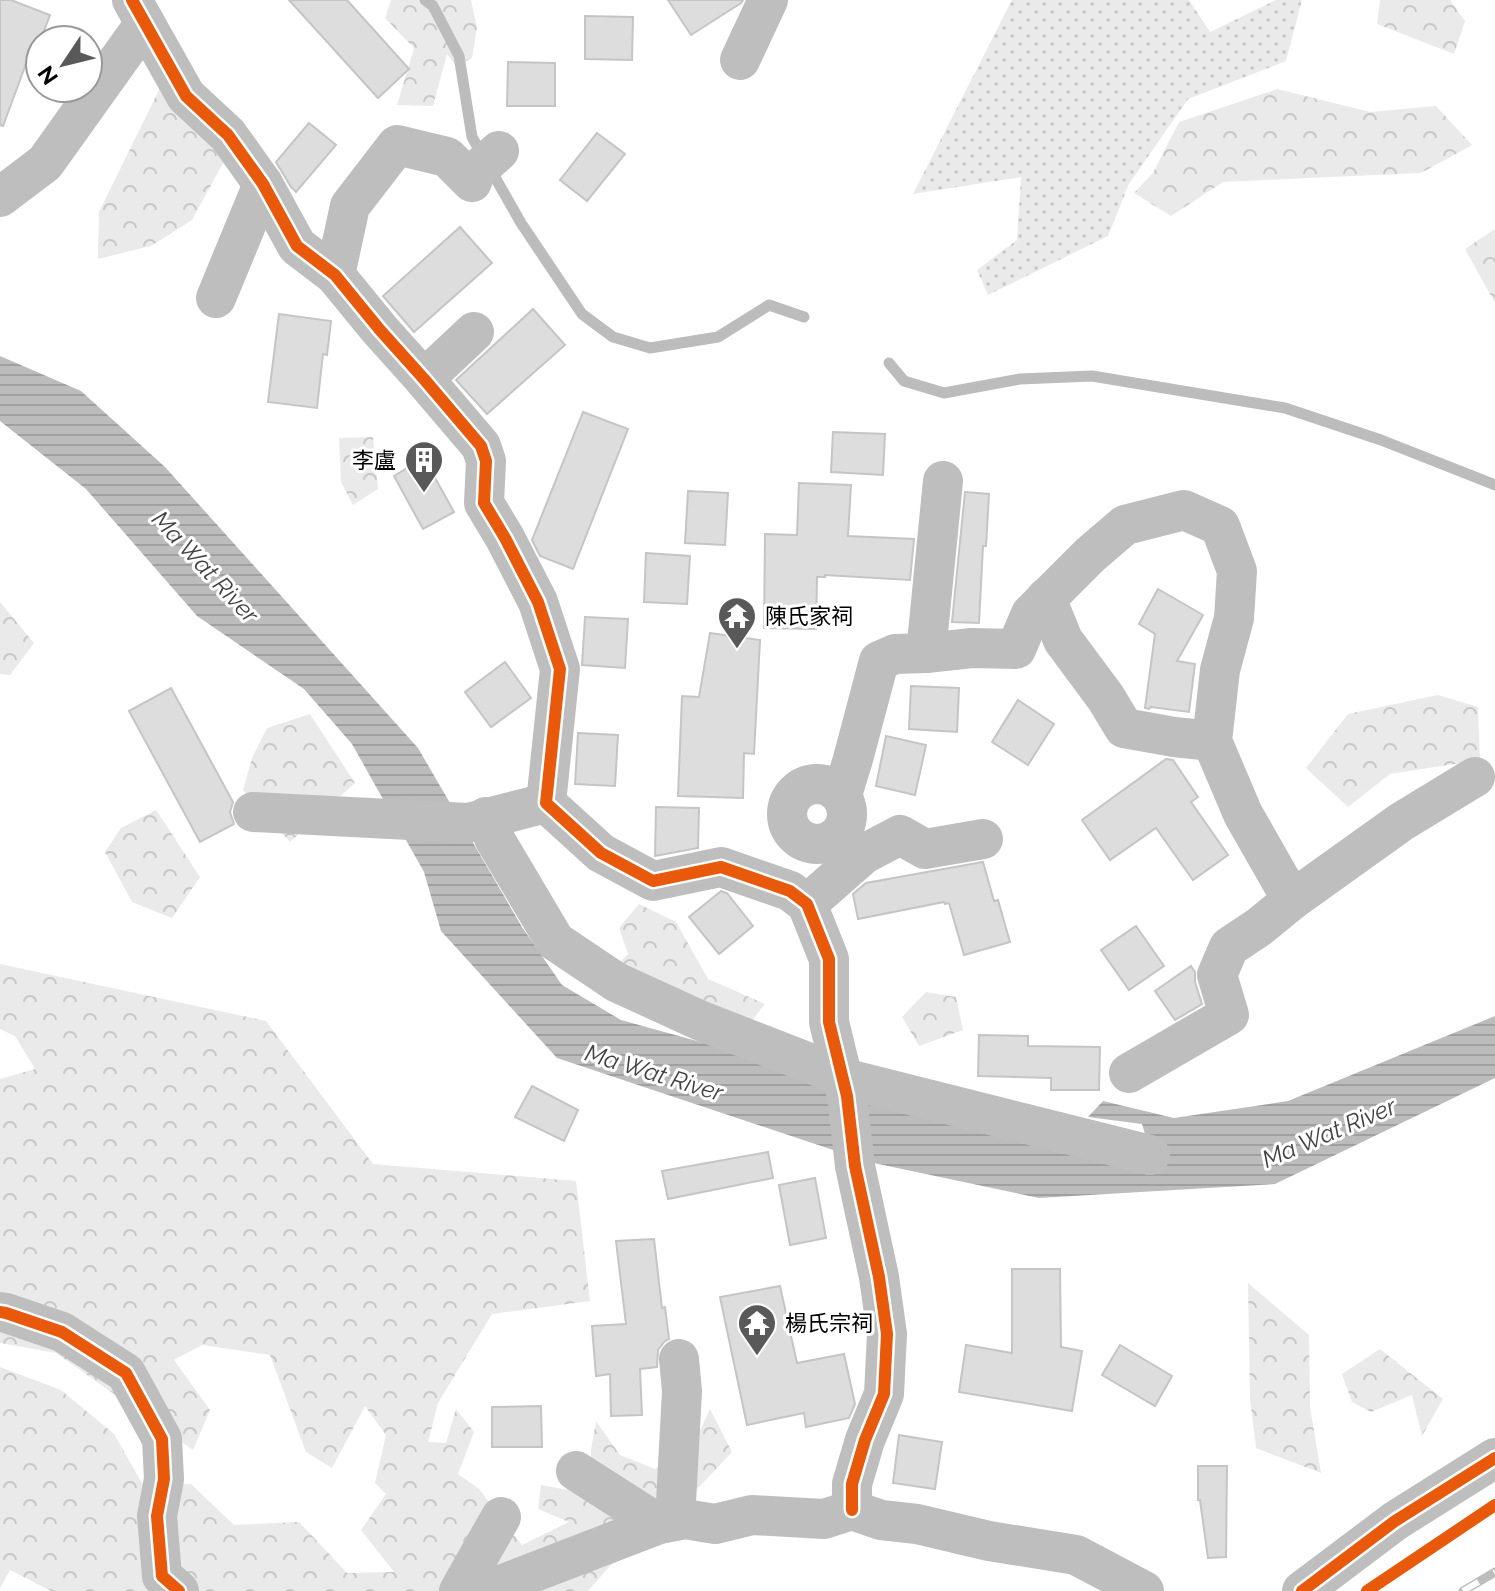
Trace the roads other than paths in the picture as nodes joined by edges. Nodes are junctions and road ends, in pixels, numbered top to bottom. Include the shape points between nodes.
1 (768, 0) edge
2 (139, 11) edge
3 (740, 60) dead end
4 (499, 151) dead end
5 (263, 184) junction
6 (0, 197) edge
7 (335, 275) junction
8 (216, 298) dead end
9 (474, 332) dead end
10 (424, 379) junction
11 (943, 481) dead end
12 (1046, 598) junction
13 (926, 653) junction
14 (1212, 741) junction
15 (1475, 777) dead end
16 (546, 803) junction
17 (253, 812) dead end
18 (477, 820) junction
19 (983, 839) dead end
20 (799, 897) junction
21 (1292, 900) junction
22 (1129, 1073) dead end
23 (845, 1087) junction
24 (1150, 1155) dead end
25 (0, 1312) edge
26 (679, 1359) dead end
27 (1495, 1458) edge
28 (576, 1471) dead end
29 (852, 1510) junction
30 (501, 1517) dead end
31 (667, 1522) junction
32 (179, 1591) edge
33 (459, 1591) edge
34 (485, 1591) edge
35 (1144, 1591) edge
36 (1302, 1591) edge

1 - 3 street
2 - 5 street via 186,96 228,135
2 - 6 street via 45,163
4 - 7 street via 475,172 472,182 447,157 397,145 350,206
5 - 7 street via 297,246
5 - 8 street
7 - 10 street
9 - 10 street
10 - 16 street via 481,446 486,461 484,503 538,602 560,669
11 - 13 street
12 - 13 street via 1031,614 1016,649
12 - 14 street via 1063,640 1124,728
12 - 14 street via 1125,525 1184,510 1220,526 1237,571
13 - 20 street via 895,654 879,661 842,795 826,784 808,784 793,795 786,813 791,831 805,843 797,877
14 - 21 street via 1243,814
15 - 21 street
16 - 18 street
16 - 20 street via 601,853 653,881 721,867
17 - 18 street
18 - 23 street via 494,838 555,941 616,982 817,1066
19 - 20 street via 925,849 900,835
20 - 23 street via 829,959 829,1022
21 - 22 street via 1229,947 1217,975 1229,1015
23 - 24 street
23 - 29 street via 887,1334 884,1394 860,1454
25 - 32 street via 62,1332 126,1373 162,1439 164,1479 157,1516 162,1576
26 - 31 street via 682,1391
27 - 36 street via 1395,1521
28 - 31 street
29 - 31 street via 824,1519 752,1515 715,1524
29 - 35 street via 881,1520 1076,1555
30 - 33 street
31 - 34 street

